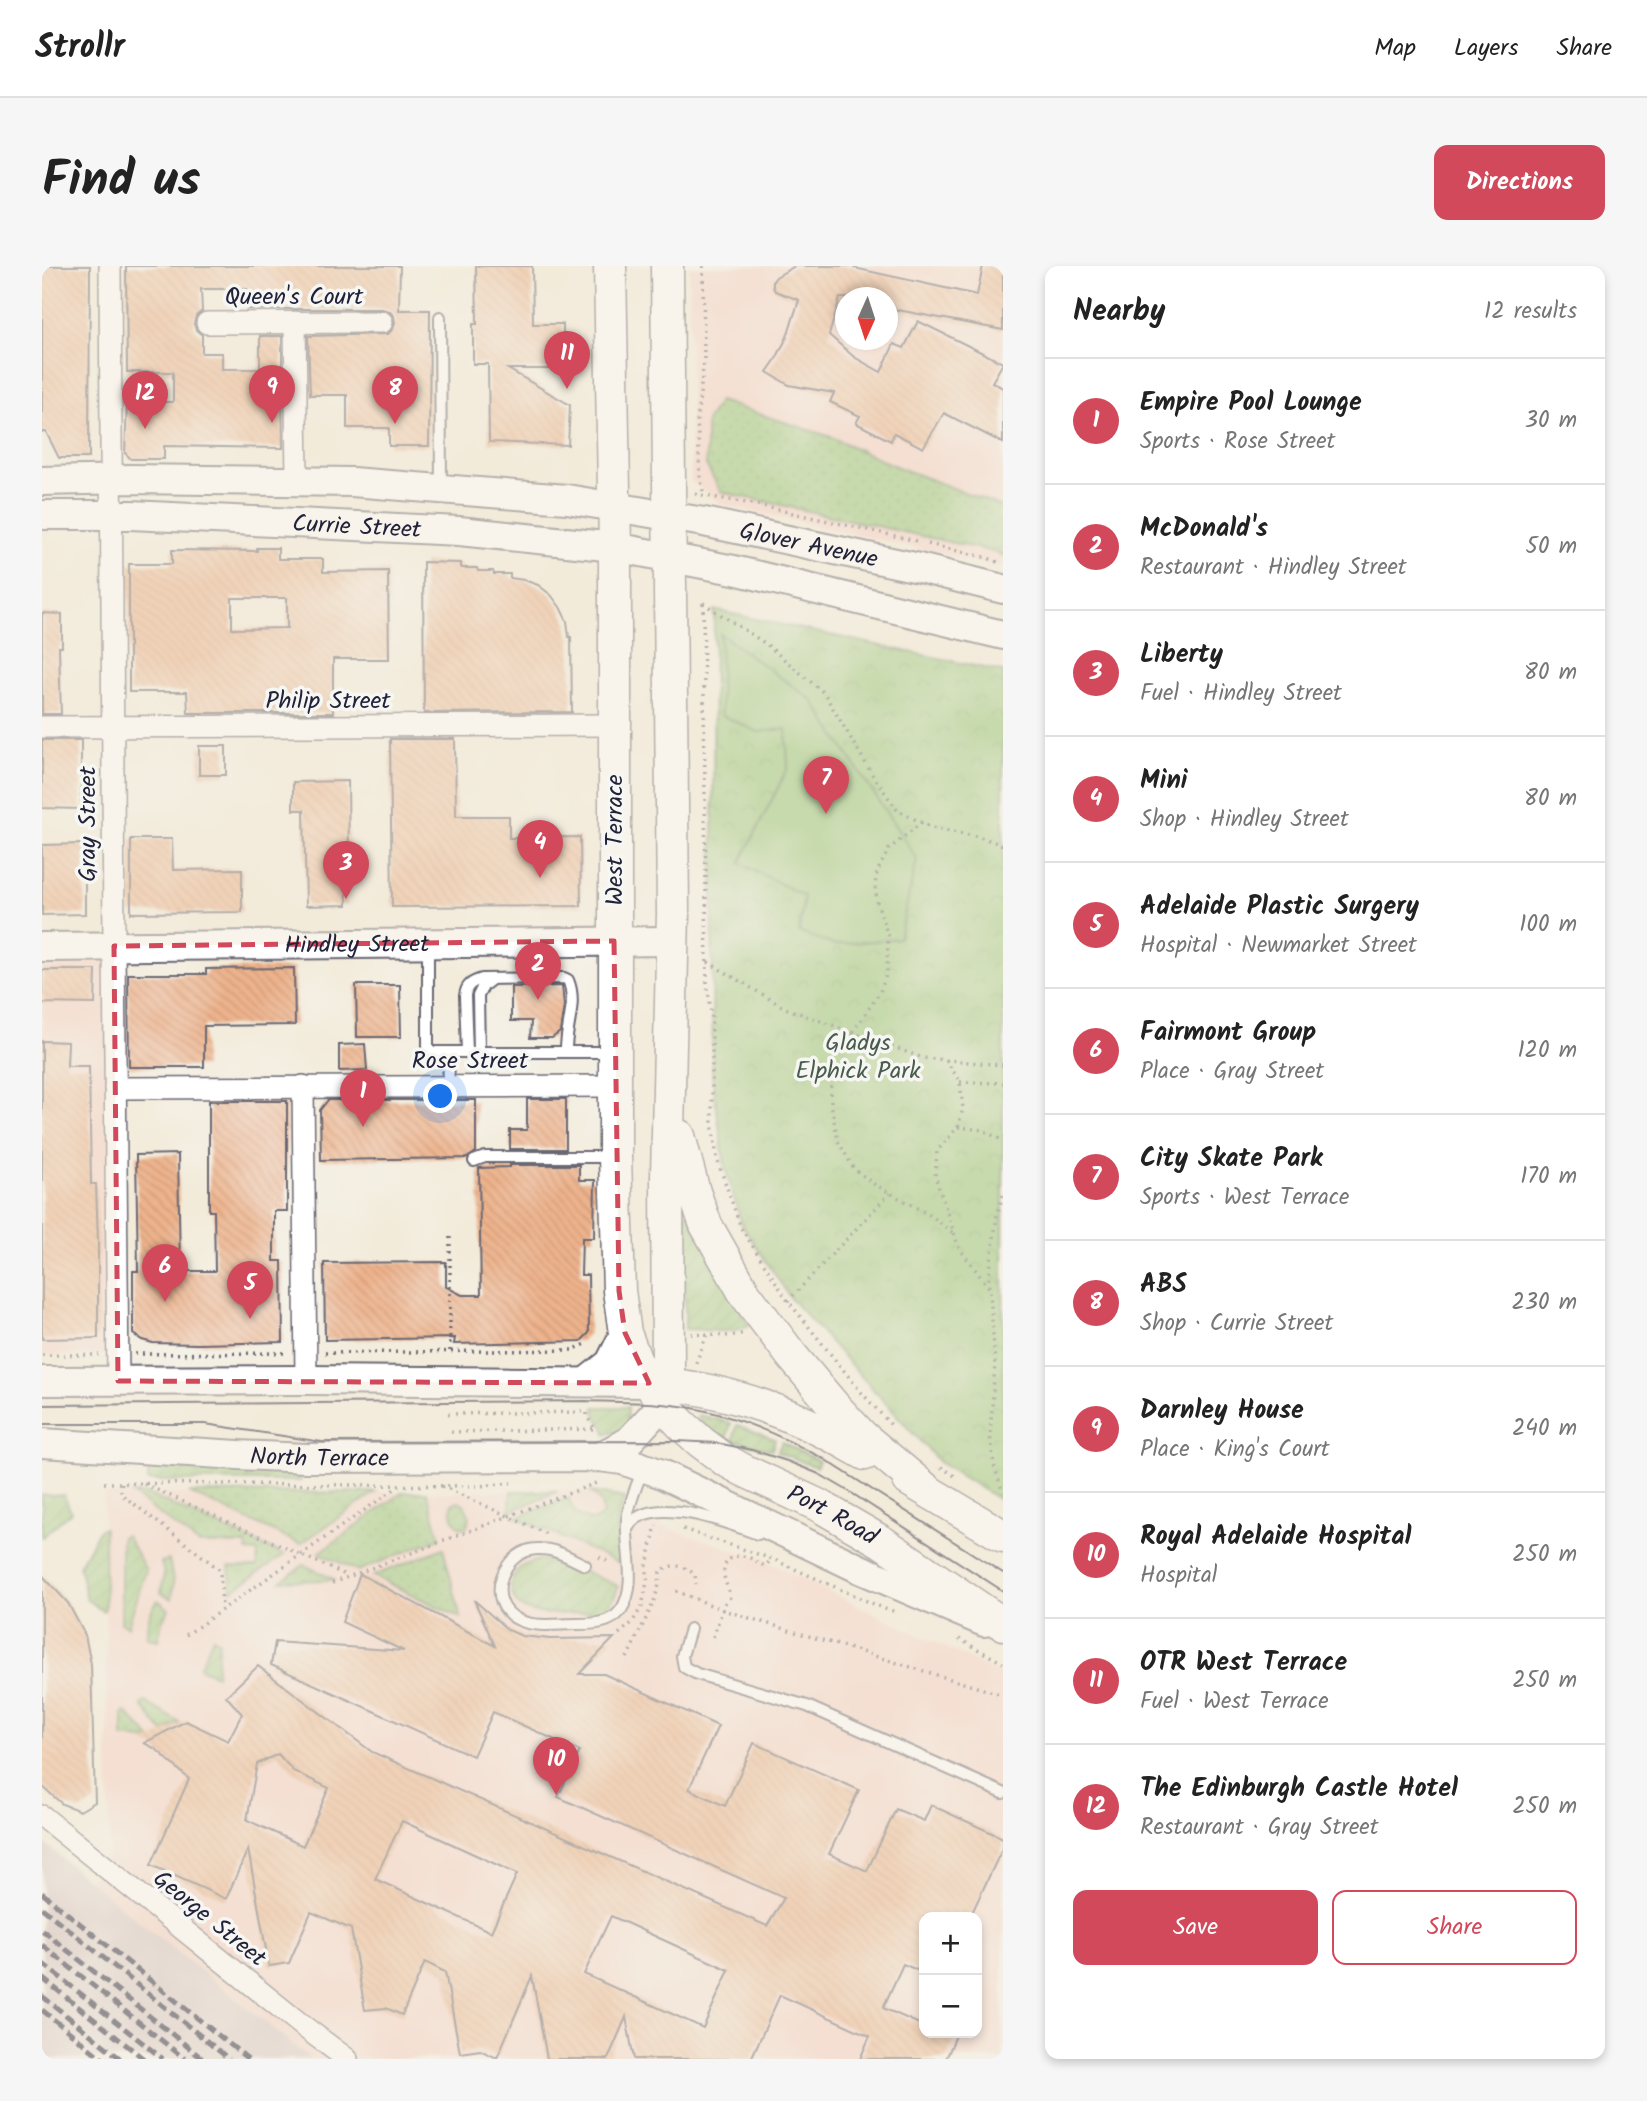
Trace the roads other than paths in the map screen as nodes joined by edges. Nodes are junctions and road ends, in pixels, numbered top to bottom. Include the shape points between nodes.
1 (110, 266) edge
2 (610, 266) edge
3 (667, 266) edge
4 (440, 317) dead end
5 (295, 322) junction
6 (382, 322) dead end
7 (207, 323) dead end
8 (111, 480) junction
9 (42, 481) edge
10 (296, 481) junction
11 (441, 490) junction
12 (614, 506) junction
13 (111, 514) junction
14 (42, 515) edge
15 (669, 515) junction
16 (615, 547) junction
17 (669, 557) junction
18 (1003, 589) edge
19 (1003, 635) edge
20 (614, 725) junction
21 (42, 727) edge
22 (113, 727) junction
23 (672, 941) junction
24 (614, 942) junction
25 (428, 943) junction
26 (114, 946) junction
27 (42, 947) edge
28 (492, 979) junction
29 (448, 1052) junction
30 (467, 1052) junction
31 (479, 1052) junction
32 (566, 1052) junction
33 (614, 1052) junction
34 (670, 1055) junction
35 (303, 1086) junction
36 (449, 1086) junction
37 (614, 1086) junction
38 (115, 1088) junction
39 (615, 1157) junction
40 (474, 1161) dead end
41 (625, 1333) junction
42 (306, 1380) junction
43 (42, 1381) edge
44 (118, 1381) junction
45 (659, 1390) junction
46 (587, 1401) junction
47 (42, 1443) edge
48 (601, 1464) junction
49 (644, 1466) junction
50 (934, 1478) junction
51 (627, 1530) junction
52 (1003, 1536) edge
53 (585, 1565) dead end
54 (860, 1569) junction
55 (1003, 1624) edge
56 (690, 1629) dead end
57 (1003, 1630) edge
58 (1003, 1793) edge
59 (42, 1816) edge
60 (347, 2059) edge

1 - 8 street, Gray Street
2 - 12 main road, West Terrace
3 - 15 main road
4 - 11 lane
5 - 6 street, Queen's Court
5 - 7 street, Queen's Court
5 - 10 street
8 - 9 main road, Currie Street
8 - 10 main road, Currie Street
8 - 13 street, Gray Street
10 - 11 main road, Currie Street
11 - 12 main road, Currie Street
12 - 15 main road, Glover Avenue
12 - 16 main road, West Terrace
13 - 14 main road, Currie Street
13 - 16 main road, Currie Street via 459,531
13 - 22 street, Gray Street
15 - 17 main road
15 - 18 main road, Glover Avenue
16 - 17 main road, Currie Street
16 - 20 main road, West Terrace
17 - 19 main road, Glover Avenue
17 - 23 main road
20 - 22 street, Philip Street
20 - 24 main road, West Terrace
21 - 22 street, Philip Street
22 - 26 street, Gray Street
23 - 24 main road, Hindley Street
23 - 34 main road
24 - 25 main road, Hindley Street
24 - 33 main road, West Terrace
25 - 26 main road, Hindley Street
25 - 29 lane via 428,1052
26 - 27 main road, Hindley Street
26 - 38 street, Gray Street
28 - 30 lane via 472,982 466,989
28 - 31 lane via 478,996
28 - 32 lane via 568,980 572,1006
29 - 30 lane
29 - 36 lane
30 - 31 lane
31 - 32 lane
32 - 33 lane
33 - 37 main road, West Terrace
34 - 45 main road
34 - 50 main road via 686,1166 706,1225 745,1294 835,1407 884,1457
35 - 36 street, Rose Street
35 - 38 street, Rose Street
35 - 42 street
36 - 37 street, Rose Street
37 - 39 main road, West Terrace
38 - 44 street, Gray Street
39 - 40 lane via 485,1157
39 - 41 main road, West Terrace via 619,1291
41 - 45 main road, West Terrace via 636,1362
41 - 46 main road
42 - 44 main road
42 - 46 main road
43 - 44 main road
45 - 46 main road
45 - 48 main road, North Terrace via 629,1441
45 - 49 main road
45 - 50 main road via 728,1395 752,1402
45 - 55 main road, Port Road via 690,1433 725,1460 852,1523
47 - 48 main road, North Terrace via 306,1458
48 - 49 main road, North Terrace via 622,1460
49 - 51 lane via 630,1505
49 - 54 main road, Port Road
50 - 52 main road
51 - 53 lane via 627,1595 612,1618 602,1623 536,1624 506,1610 500,1596 501,1577 519,1554 550,1550
51 - 54 lane via 635,1518 654,1511 690,1514
54 - 57 main road, Port Road
56 - 58 lane via 682,1657 684,1667 697,1674 807,1706
59 - 60 street, George Street

